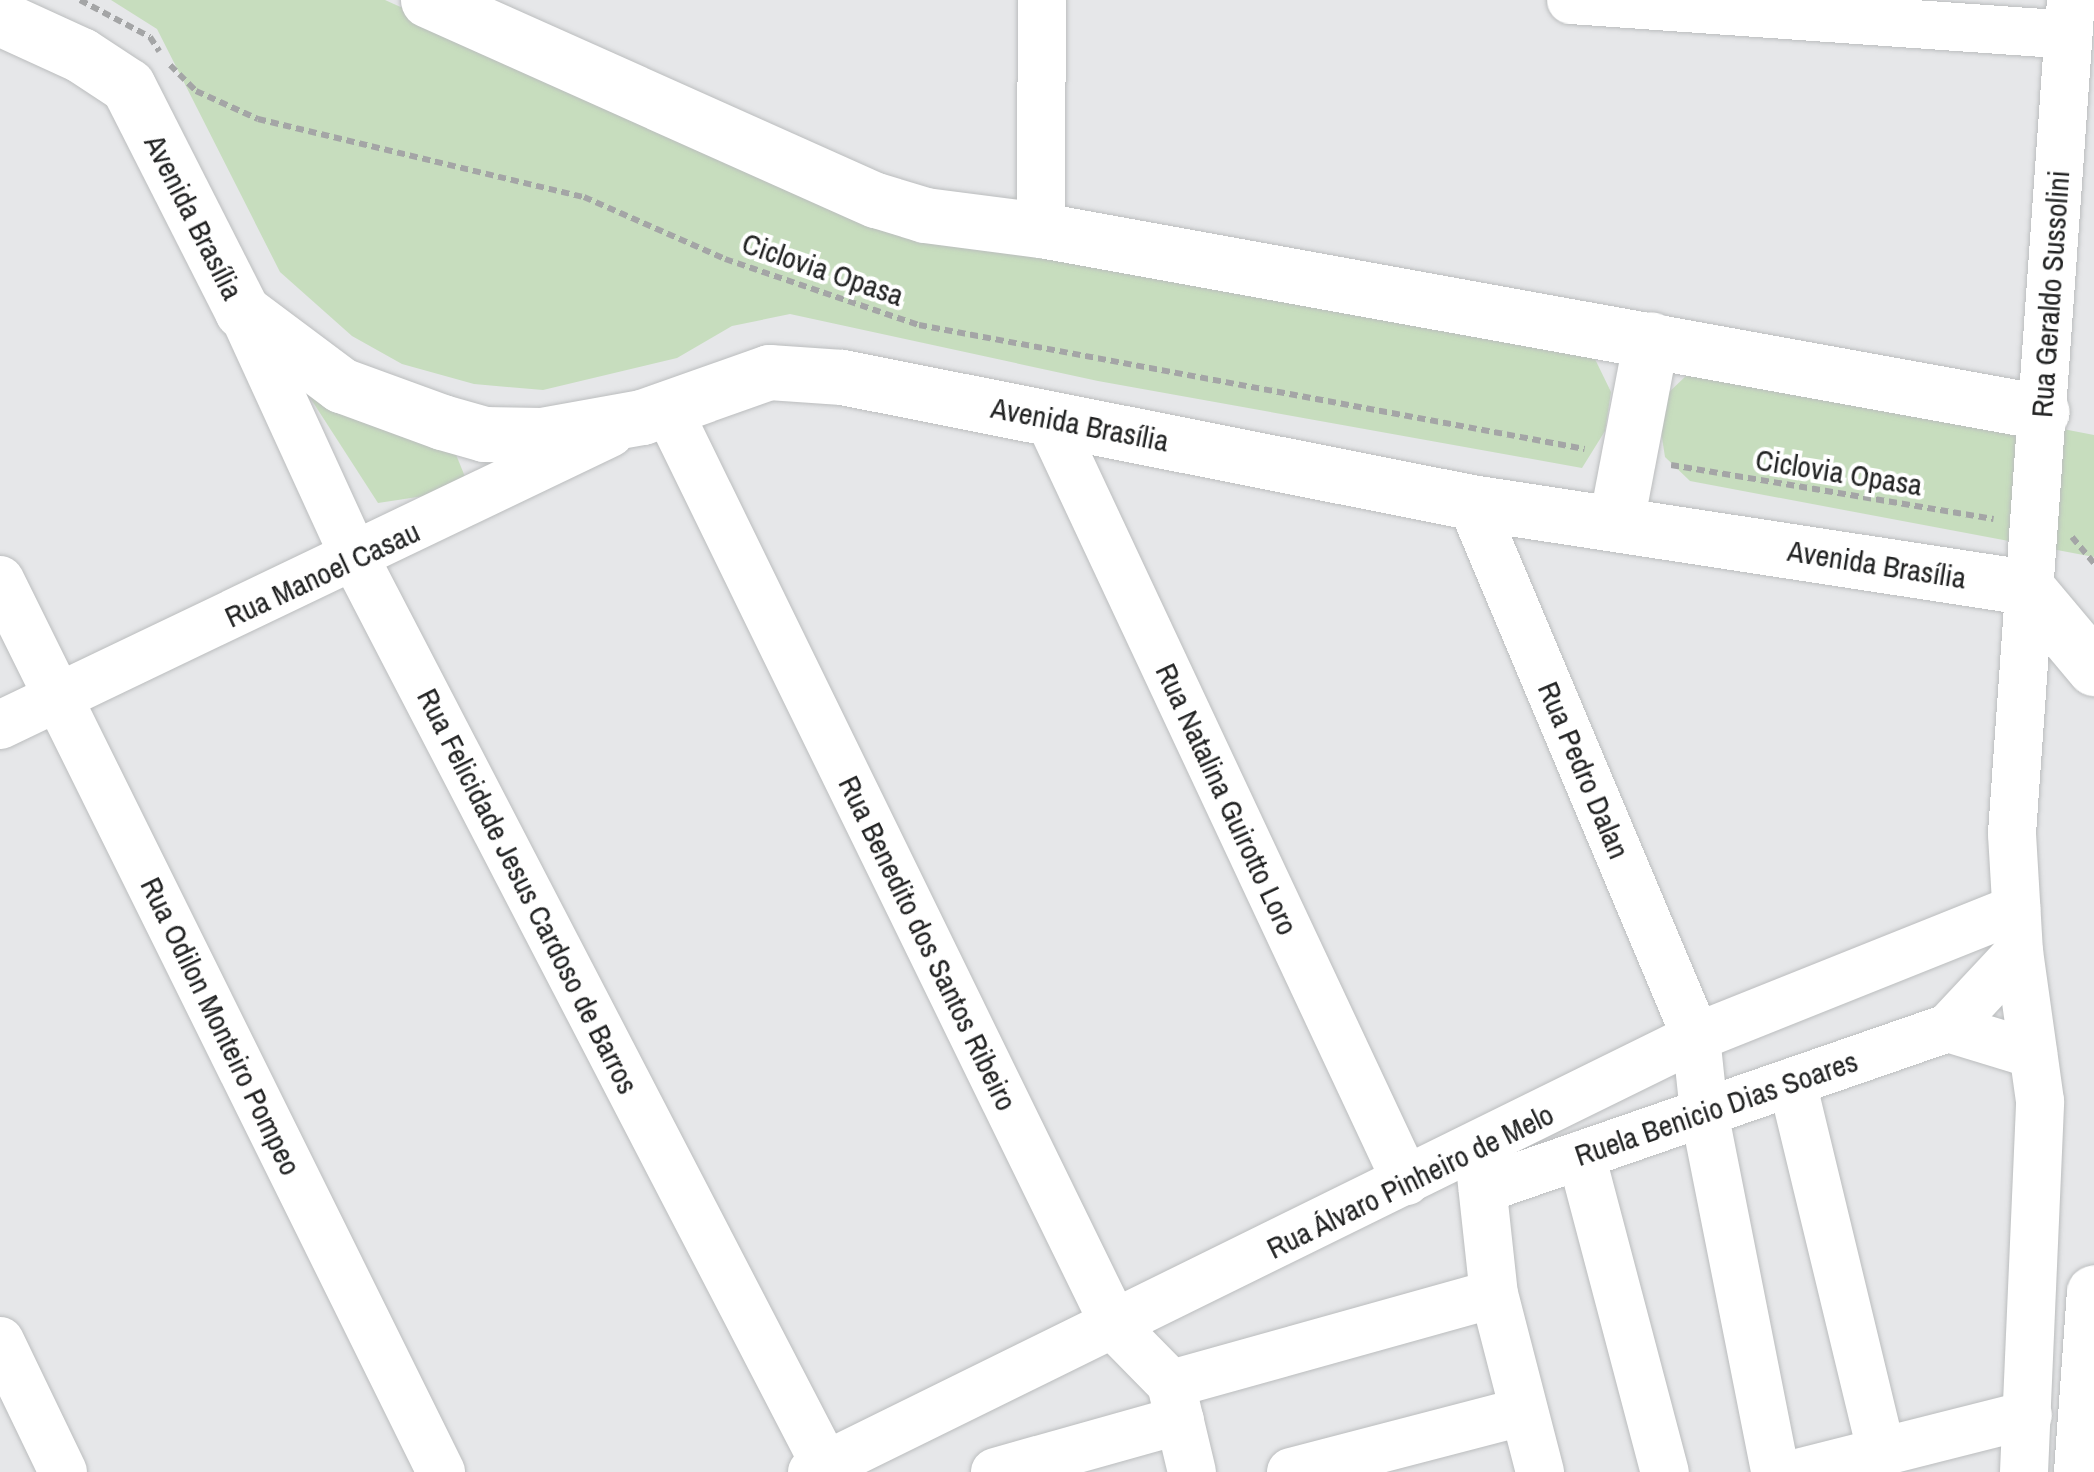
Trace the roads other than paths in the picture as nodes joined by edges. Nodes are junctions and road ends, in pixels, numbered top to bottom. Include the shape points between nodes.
1 (428, 0) edge
2 (1042, 0) edge
3 (1571, 0) edge
4 (2069, 17) edge
5 (0, 18) edge
6 (1041, 230) junction
7 (242, 311) junction
8 (1651, 339) junction
9 (654, 411) junction
10 (2042, 412) junction
11 (1048, 417) junction
12 (1471, 502) junction
13 (1616, 522) junction
14 (356, 560) junction
15 (0, 580) edge
16 (2026, 587) junction
17 (2094, 668) edge
18 (58, 696) junction
19 (0, 724) edge
20 (2018, 930) junction
21 (1948, 1028) junction
22 (1696, 1037) junction
23 (2033, 1054) junction
24 (1792, 1082) junction
25 (1704, 1112) junction
26 (1581, 1155) junction
27 (1480, 1168) junction
28 (1406, 1181) junction
29 (2094, 1292) edge
30 (1494, 1294) junction
31 (1116, 1328) junction
32 (0, 1341) edge
33 (1176, 1402) junction
34 (1521, 1412) junction
35 (2028, 1416) junction
36 (1881, 1449) junction
37 (822, 1470) edge
38 (63, 1472) edge
39 (441, 1472) edge
40 (995, 1472) edge
41 (1192, 1472) edge
42 (1291, 1472) edge
43 (1540, 1472) edge
44 (1665, 1472) edge
45 (1775, 1472) edge
46 (1802, 1472) edge
47 (2024, 1472) edge
48 (2081, 1472) edge

1 - 6 main road via 876,200 924,215
2 - 6 street
3 - 4 street
4 - 10 street, Rua Geraldo Sussolini
5 - 7 main road, Avenida Brasília via 81,55 128,86
6 - 8 main road
7 - 9 main road, Avenida Brasília via 341,385 484,434 541,435
7 - 14 street, Rua Felicidade Jesus Cardoso de Barros
8 - 10 main road
8 - 13 main road
9 - 11 main road, Avenida Brasília via 768,372 796,371
9 - 14 street, Rua Manoel Casau
9 - 31 street, Rua Benedito dos Santos Ribeiro
10 - 16 street, Rua Geraldo Sussolini
11 - 12 main road, Avenida Brasília
11 - 28 street, Rua Natalina Guirotto Loro
12 - 13 main road, Avenida Brasília
12 - 22 street, Rua Pedro Dalan
13 - 16 main road, Avenida Brasília
14 - 18 street, Rua Manoel Casau
14 - 37 street, Rua Felicidade Jesus Cardoso de Barros
15 - 18 street, Rua Odilon Monteiro Pompeo
16 - 17 main road
16 - 20 street via 2012,833
18 - 19 street, Rua Manoel Casau
18 - 39 street, Rua Odilon Monteiro Pompeo
20 - 21 street, Ruela Benicio Dias Soares
20 - 22 street, Rua Álvaro Pinheiro de Melo
20 - 23 street
21 - 23 street
21 - 24 street, Ruela Benicio Dias Soares
22 - 25 street, Rua Pedro Dalan
22 - 27 street, Rua Álvaro Pinheiro de Melo
23 - 35 street via 2040,1101
24 - 25 street, Ruela Benicio Dias Soares
24 - 36 street
25 - 26 street, Ruela Benicio Dias Soares
25 - 45 street, Rua Pedro Dalan
26 - 27 street, Ruela Benicio Dias Soares
26 - 44 street
27 - 28 street, Rua Álvaro Pinheiro de Melo
27 - 30 street
28 - 31 street, Rua Álvaro Pinheiro de Melo
29 - 48 main road
30 - 33 street
30 - 34 street
31 - 33 street, Rua Benedito dos Santos Ribeiro
31 - 37 street, Rua Álvaro Pinheiro de Melo
32 - 38 street
33 - 40 street
33 - 41 street
34 - 42 street
34 - 43 street
35 - 36 street
35 - 47 street
36 - 46 street

